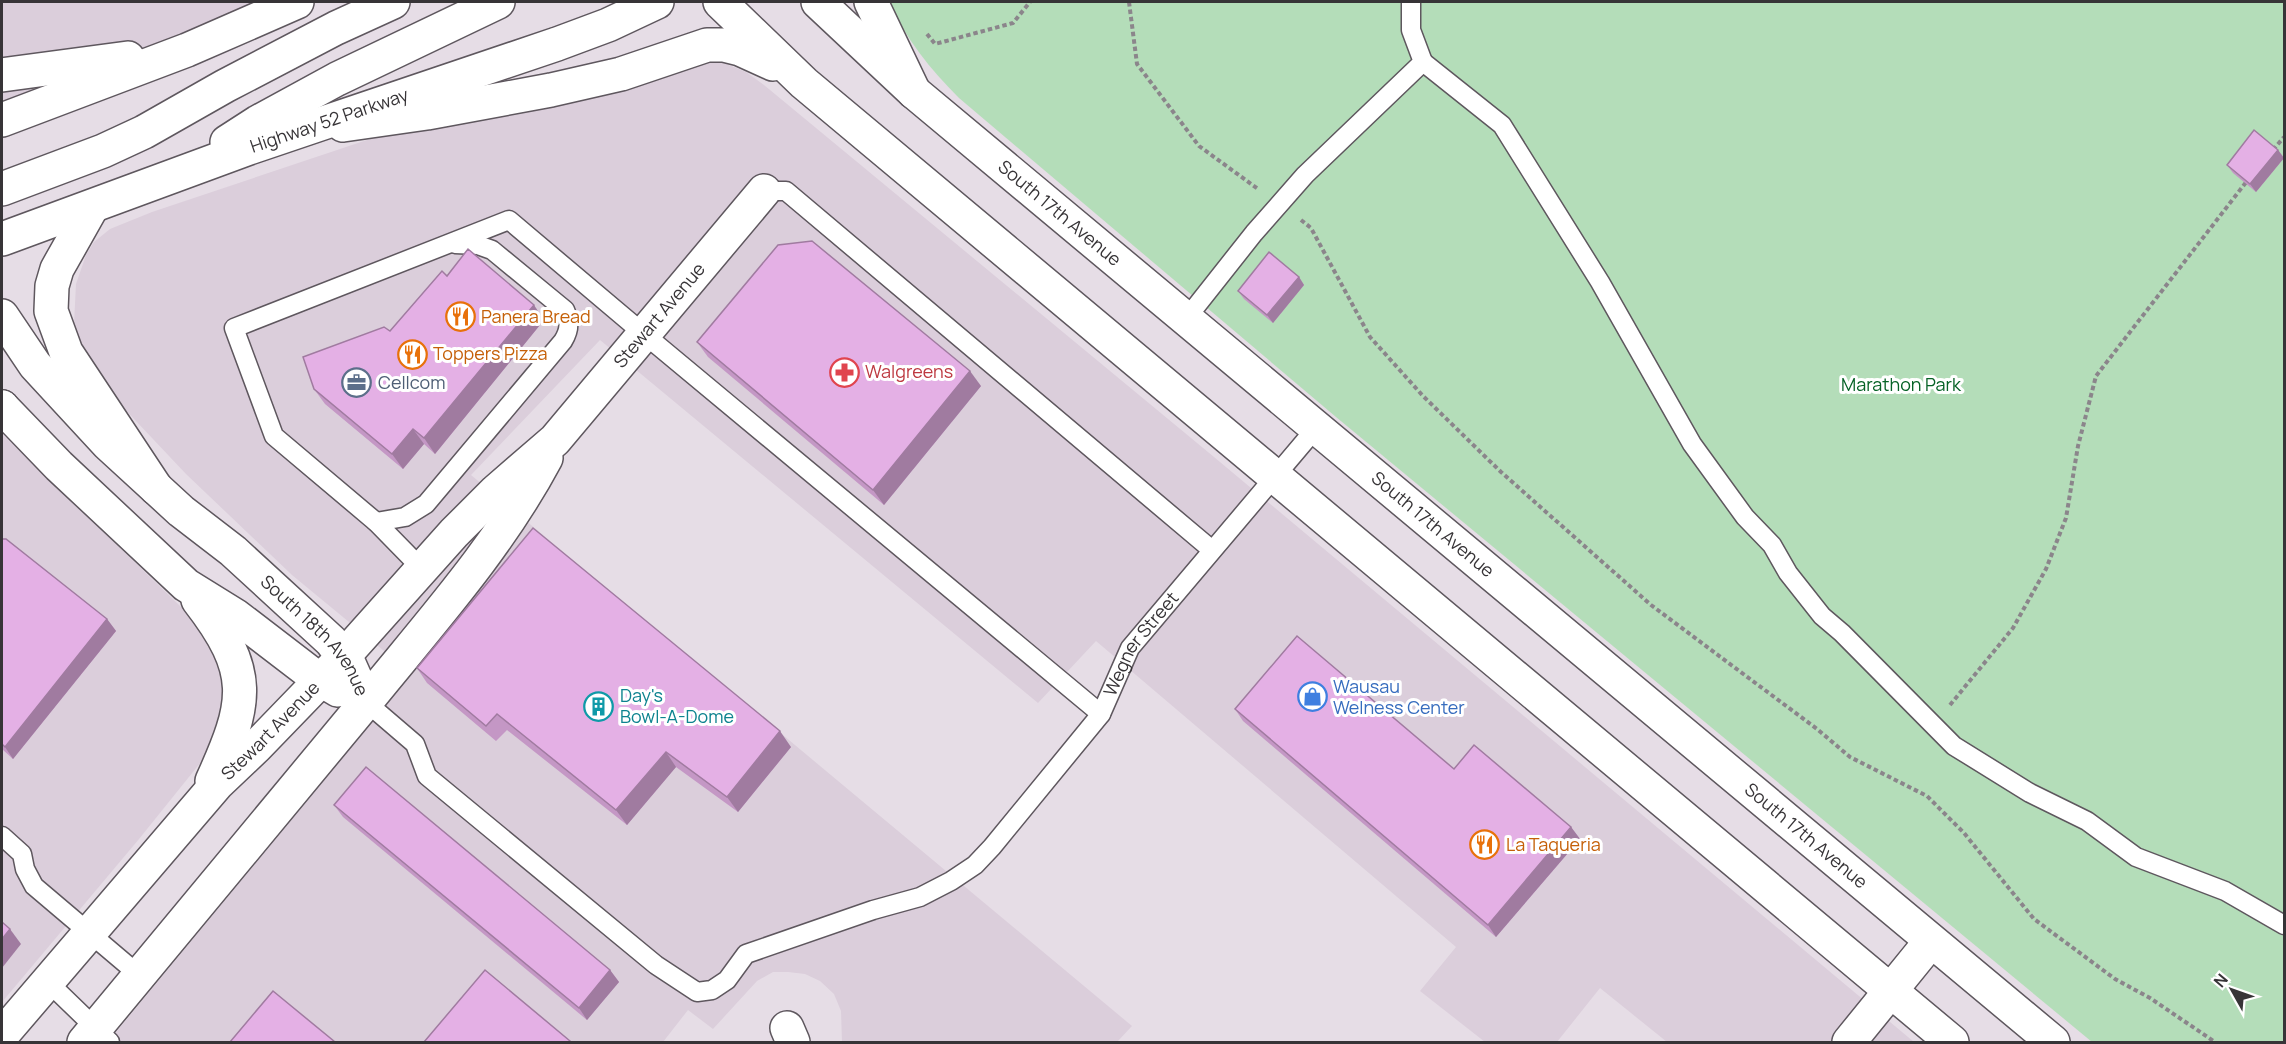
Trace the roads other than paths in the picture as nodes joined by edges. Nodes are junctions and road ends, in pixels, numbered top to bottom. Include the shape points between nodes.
1 (297, 2) edge
2 (393, 2) edge
3 (498, 2) edge
4 (657, 2) edge
5 (720, 2) edge
6 (818, 2) edge
7 (871, 2) edge
8 (1411, 2) edge
9 (187, 50) junction
10 (1423, 62) junction
11 (2, 75) edge
12 (804, 83) junction
13 (914, 92) junction
14 (2, 120) edge
15 (303, 130) junction
16 (189, 169) junction
17 (2, 189) edge
18 (764, 191) joint
19 (92, 207) junction
20 (2, 239) edge
21 (450, 244) junction
22 (2, 316) edge
23 (1186, 319) junction
24 (644, 334) junction
25 (2, 407) edge
26 (1316, 428) junction
27 (555, 440) junction
28 (1274, 476) junction
29 (156, 488) junction
30 (369, 516) junction
31 (1212, 550) junction
32 (421, 568) junction
33 (186, 585) junction
34 (344, 656) junction
35 (320, 680) junction
36 (366, 702) junction
37 (1101, 714) junction
38 (206, 797) junction
39 (2, 836) edge
40 (2284, 925) edge
41 (88, 933) junction
42 (1931, 941) junction
43 (139, 975) junction
44 (47, 981) junction
45 (1891, 991) junction
46 (2, 1035) edge
47 (97, 1038) edge
48 (1849, 1042) edge
49 (1952, 1042) edge
50 (2053, 1042) edge

1 - 9 main road
2 - 17 main road via 336,28 144,132
3 - 16 main road via 337,79 258,122
4 - 15 main road, Highway 52 Parkway via 557,44
5 - 12 main road
6 - 13 main road, South 17th Avenue
7 - 13 main road
8 - 10 lane via 1412,30
9 - 11 main road
9 - 14 main road
10 - 23 lane via 1338,141 1279,204
10 - 40 lane via 1502,125 1600,282 1692,444 1822,616 1954,746 2030,793 2087,821 2136,857 2225,891
12 - 15 main road via 754,54 729,46 707,45 633,70 551,90
12 - 28 main road
13 - 23 main road, South 17th Avenue
15 - 16 main road, Highway 52 Parkway
16 - 19 main road, Highway 52 Parkway
18 - 24 main road, Stewart Avenue
18 - 31 lane via 786,191
19 - 20 main road, Highway 52 Parkway
19 - 29 main road via 57,269 51,311 66,352
21 - 24 lane via 509,220
21 - 30 lane via 478,245 499,254 565,310 568,330 563,341 426,504 405,517
21 - 30 lane via 234,328 274,436
22 - 29 main road, South 18th Avenue via 61,395
23 - 26 main road, South 17th Avenue
24 - 27 main road, Stewart Avenue
24 - 37 lane
25 - 33 main road, South 18th Avenue
26 - 28 lane, Wegner Street
26 - 42 main road, South 17th Avenue
27 - 32 main road, Stewart Avenue via 496,491
27 - 36 main road, Stewart Avenue via 518,509 485,556
28 - 31 lane, Wegner Street
28 - 45 main road
29 - 34 main road, South 18th Avenue via 268,582
30 - 32 lane
31 - 37 lane, Wegner Street via 1130,648
32 - 34 main road, Stewart Avenue
33 - 35 main road, South 18th Avenue via 236,616
33 - 38 main road via 223,634 241,682 231,737
34 - 35 main road, Stewart Avenue
34 - 36 main road, South 18th Avenue
35 - 36 main road, South 18th Avenue
35 - 38 main road, Stewart Avenue
36 - 37 lane, Wegner Street via 415,744 427,776 631,945 696,992 712,990 727,980 746,954 920,897 975,865
36 - 43 main road, Stewart Avenue
38 - 41 main road, Stewart Avenue
39 - 41 lane via 22,854 34,886
41 - 43 lane
41 - 44 main road, Stewart Avenue
42 - 45 main road
42 - 50 main road, South 17th Avenue
43 - 47 main road, Stewart Avenue
44 - 46 main road, Stewart Avenue
44 - 47 lane
45 - 48 main road
45 - 49 main road

